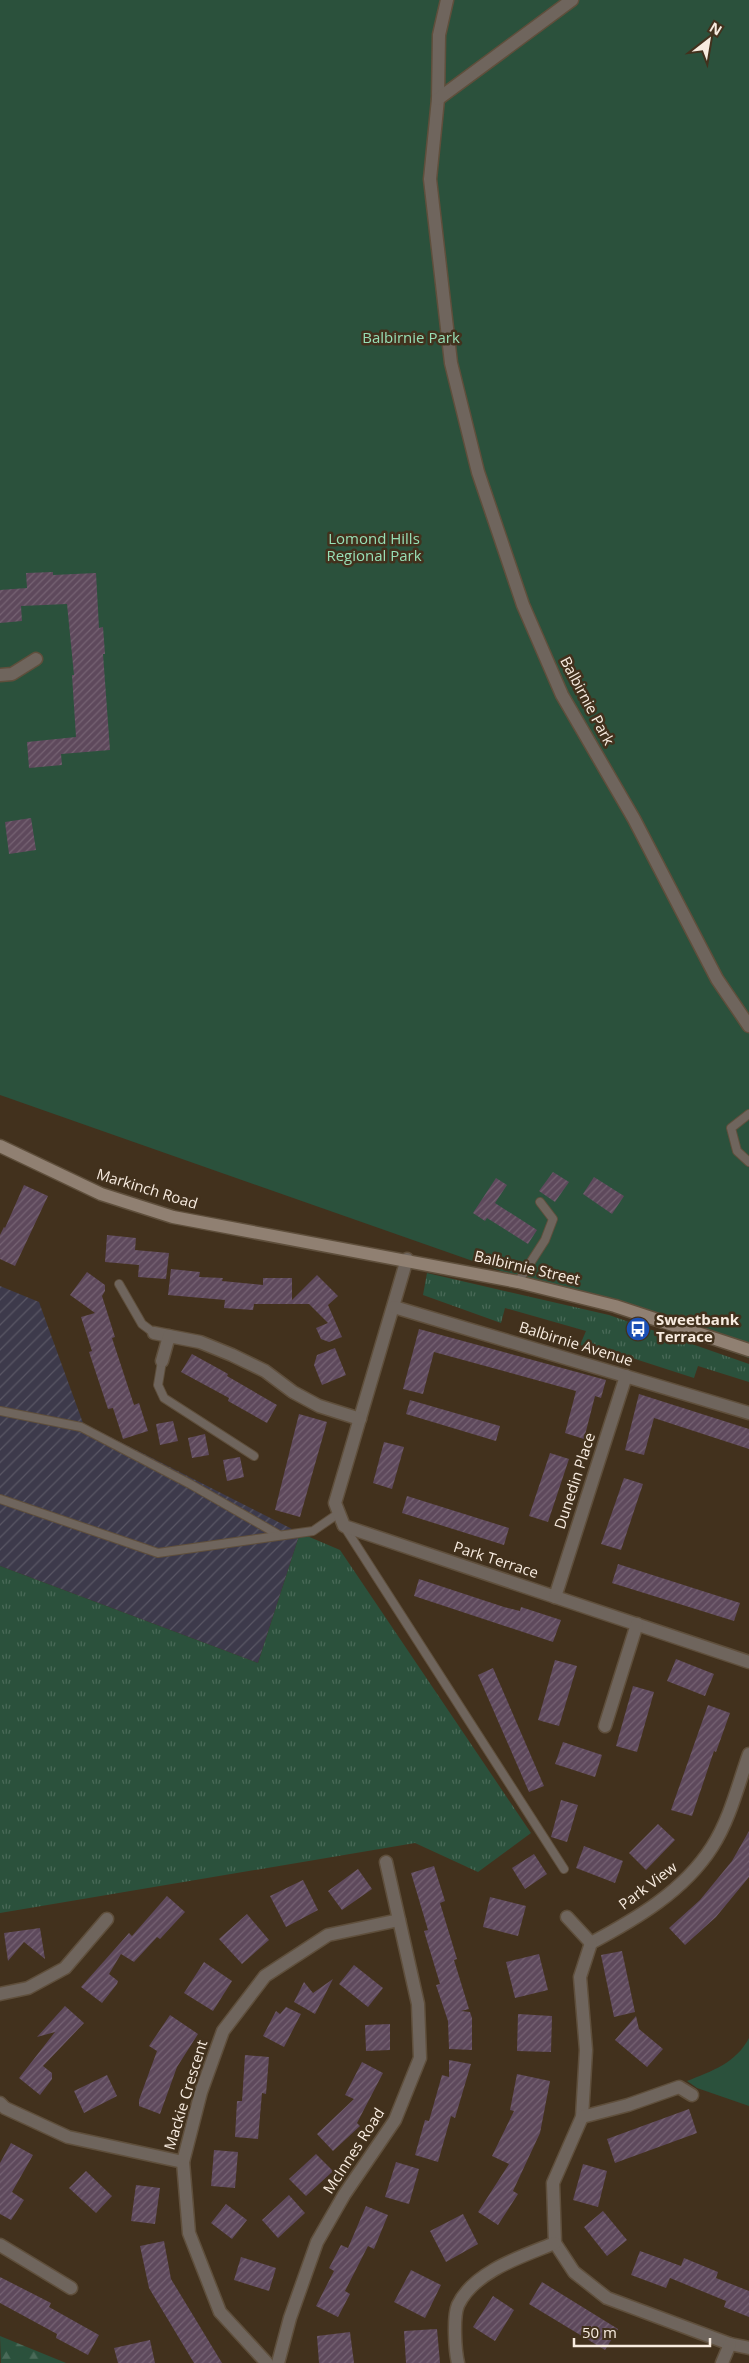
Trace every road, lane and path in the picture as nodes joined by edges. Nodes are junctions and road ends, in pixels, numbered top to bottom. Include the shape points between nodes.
1 (447, 0) edge
2 (572, 0) edge
3 (438, 99) junction
4 (36, 659) dead end
5 (0, 675) edge
6 (749, 1026) edge
7 (749, 1114) edge
8 (0, 1147) edge
9 (749, 1162) edge
10 (540, 1202) dead end
11 (293, 1238) joint
12 (407, 1259) junction
13 (518, 1282) junction
14 (118, 1284) dead end
15 (394, 1307) junction
16 (154, 1332) joint
17 (169, 1336) junction
18 (749, 1350) edge
19 (162, 1361) joint
20 (626, 1376) junction
21 (0, 1411) edge
22 (749, 1413) edge
23 (360, 1419) junction
24 (254, 1456) dead end
25 (0, 1499) edge
26 (339, 1513) junction
27 (344, 1526) junction
28 (279, 1535) junction
29 (555, 1597) junction
30 (638, 1624) junction
31 (749, 1662) edge
32 (605, 1726) dead end
33 (749, 1754) edge
34 (386, 1862) dead end
35 (564, 1869) dead end
36 (567, 1918) dead end
37 (108, 1919) dead end
38 (399, 1920) junction
39 (591, 1943) junction
40 (0, 1994) edge
41 (692, 2095) dead end
42 (2, 2109) edge
43 (582, 2117) junction
44 (183, 2162) junction
45 (555, 2243) junction
46 (0, 2245) edge
47 (71, 2288) dead end
48 (730, 2344) junction
49 (749, 2348) edge
50 (267, 2363) edge
51 (278, 2363) edge
52 (458, 2363) edge
53 (722, 2363) edge

1 - 3 street, Balbirnie Park via 439,35
2 - 3 street
3 - 6 street, Balbirnie Park via 431,189 451,363 478,472 523,604 562,695 634,819 717,979
4 - 5 street via 12,674
7 - 9 lane via 731,1128 736,1151
8 - 11 main road, Markinch Road via 100,1194 143,1208 196,1222
10 - 13 lane via 553,1219 545,1240
11 - 12 main road, Balbirnie Street
12 - 13 main road, Balbirnie Street
12 - 15 street
13 - 18 main road, Balbirnie Street via 615,1306
14 - 16 lane via 142,1324
15 - 20 street, Balbirnie Avenue
15 - 23 street
16 - 17 street
17 - 19 street
17 - 23 street via 200,1342 232,1355 265,1371 319,1406
19 - 24 lane via 158,1385 164,1398
20 - 22 street, Balbirnie Avenue
20 - 29 street, Dunedin Place
21 - 28 lane via 81,1426
23 - 26 street via 335,1503
25 - 28 lane via 158,1553
26 - 27 street
26 - 28 lane via 313,1531
27 - 29 street, Park Terrace
27 - 35 lane
29 - 30 street, Park Terrace
30 - 31 street, Park Terrace
30 - 32 street
33 - 39 street, Park View via 731,1807 713,1846 692,1873 665,1898
34 - 38 street, McInnes Road
36 - 39 street
37 - 40 street via 65,1968 28,1988
38 - 44 street, Mackie Crescent via 328,1935 265,1976 223,2031 201,2092
38 - 51 street, McInnes Road via 418,2004 420,2058 395,2120 344,2195 317,2242
39 - 43 street via 580,1977 586,2050
41 - 43 street via 679,2087
42 - 44 street via 68,2137
43 - 45 street via 553,2183
44 - 50 street, Mackie Crescent via 189,2233 220,2312
45 - 48 street via 574,2272 607,2298
45 - 52 street via 502,2264 475,2284 458,2306 454,2346
46 - 47 street
48 - 49 street
48 - 53 street

